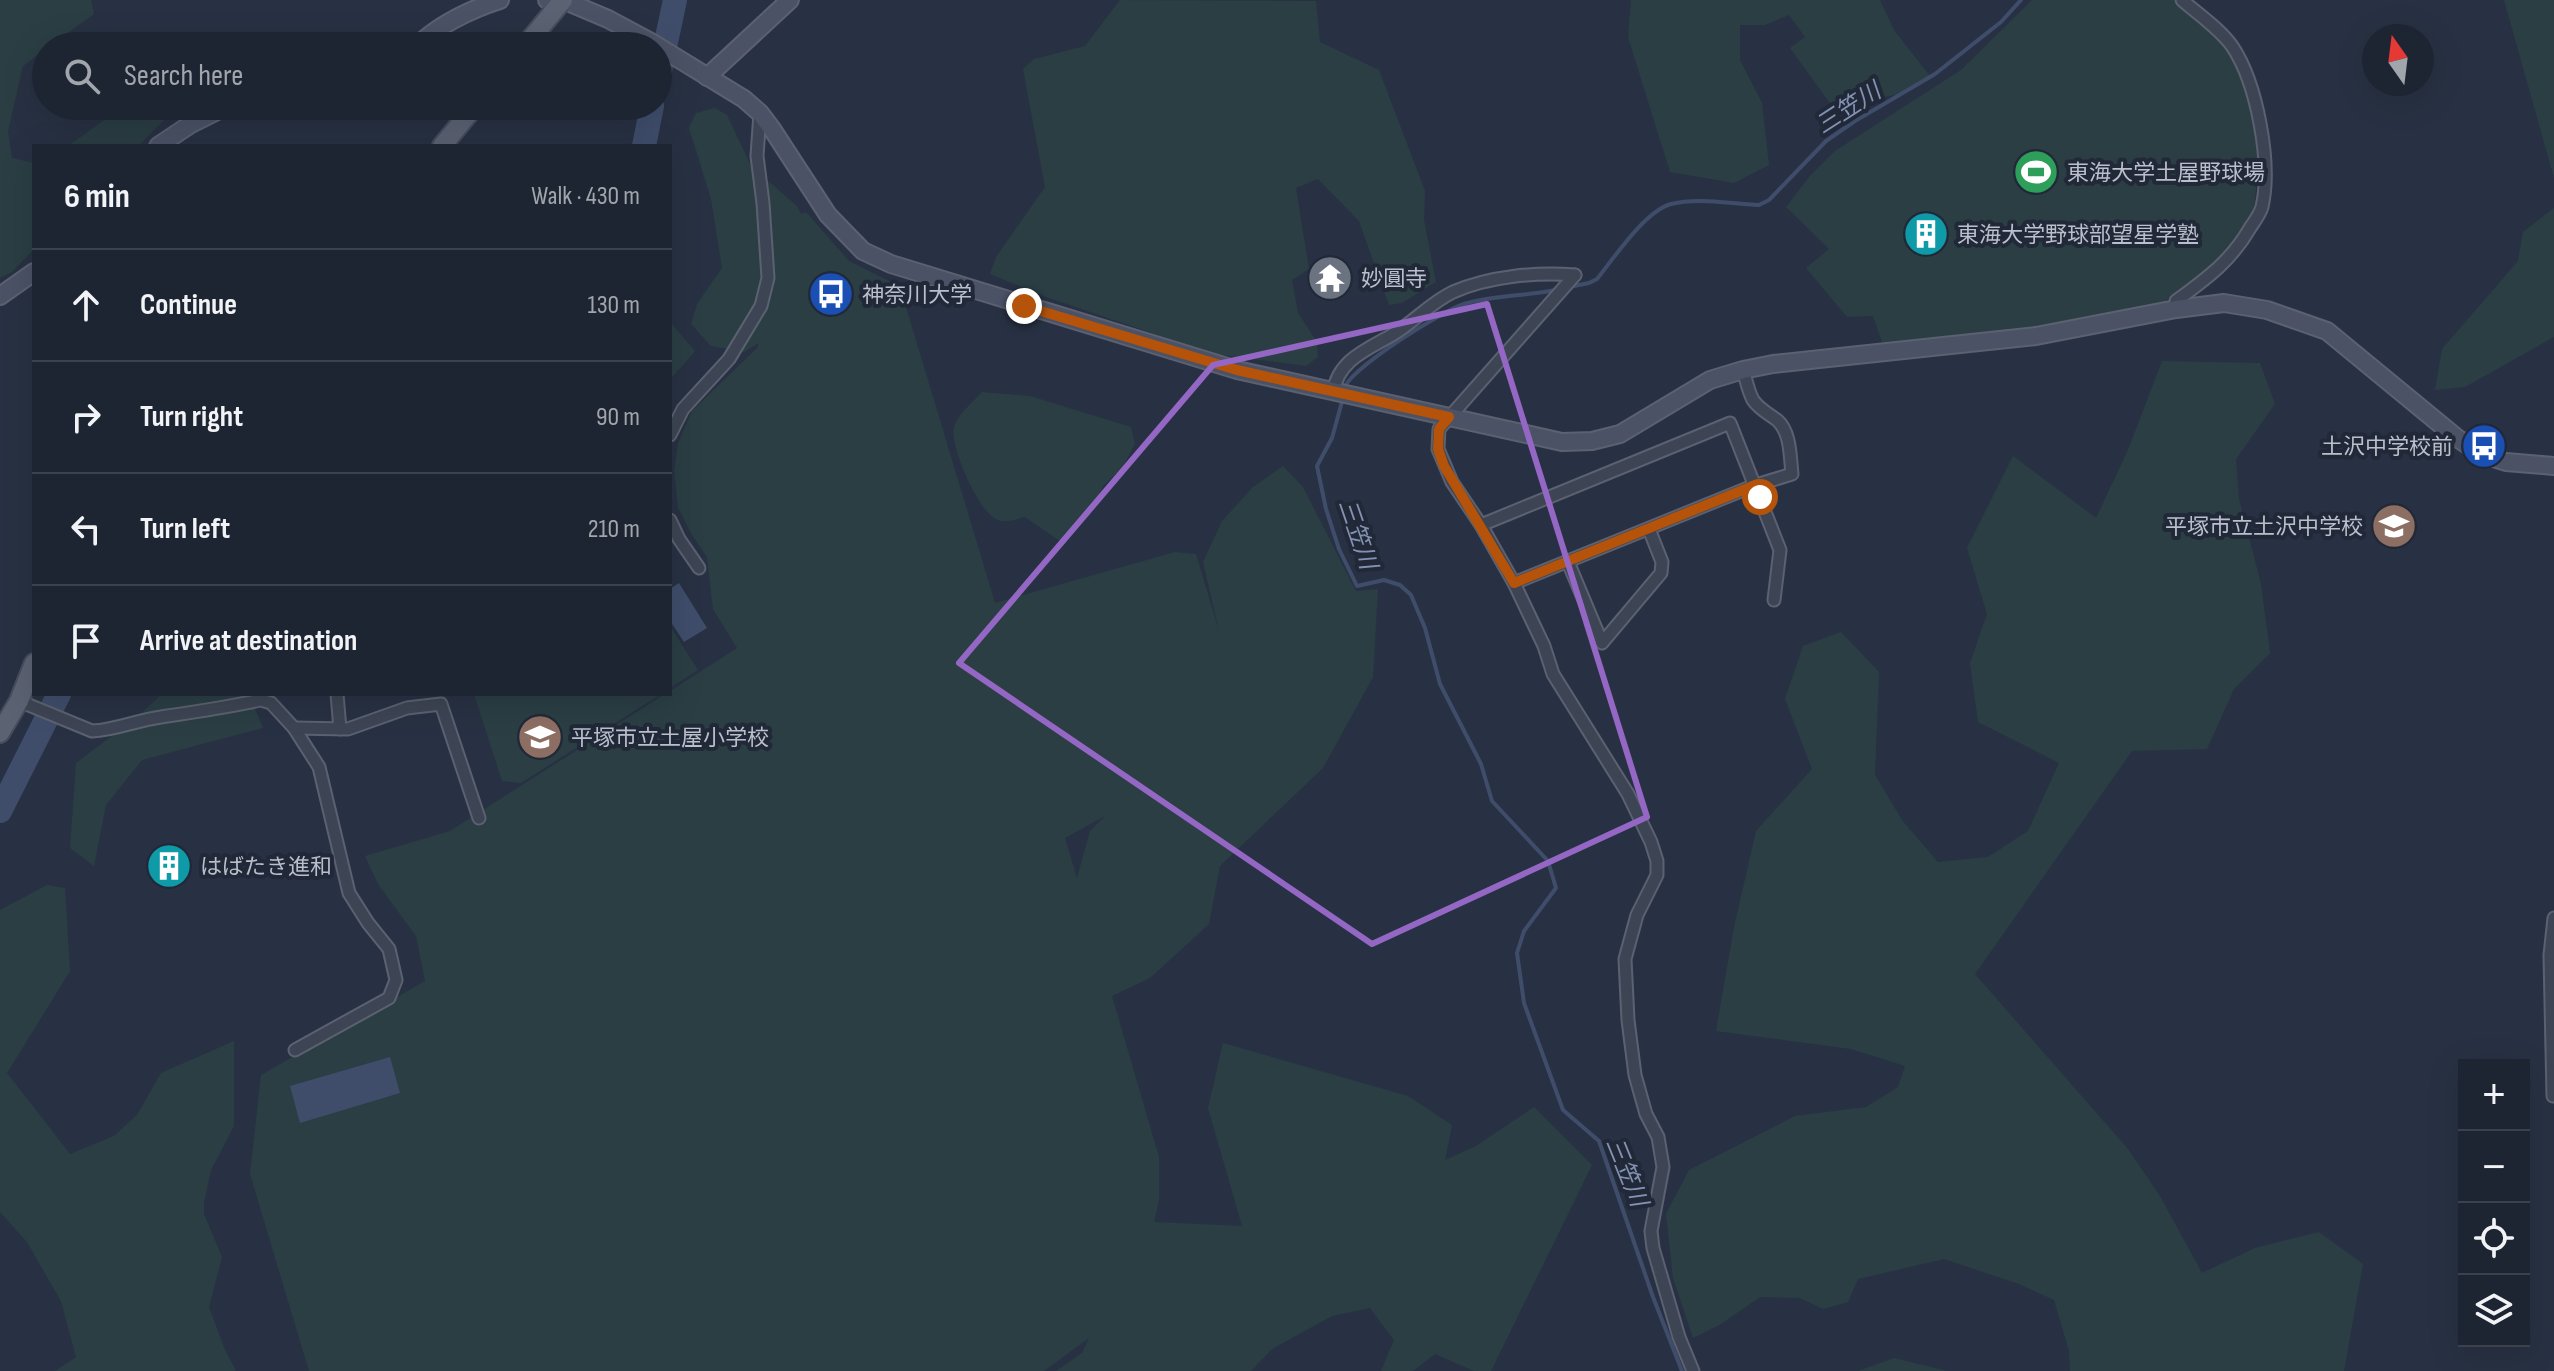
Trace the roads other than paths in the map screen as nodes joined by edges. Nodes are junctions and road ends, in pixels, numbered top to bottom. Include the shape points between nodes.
1 (500, 0) edge
2 (547, 0) edge
3 (563, 0) edge
4 (790, 0) edge
5 (2182, 0) edge
6 (432, 32) edge
7 (537, 32) edge
8 (632, 32) edge
9 (672, 55) edge
10 (707, 77) junction
11 (760, 113) junction
12 (199, 120) edge
13 (463, 120) edge
14 (161, 144) edge
15 (444, 144) edge
16 (32, 273) edge
17 (0, 296) edge
18 (2176, 309) junction
19 (1743, 370) junction
20 (1333, 393) junction
21 (1449, 417) junction
22 (672, 431) edge
23 (2554, 466) edge
24 (1753, 486) junction
25 (672, 524) edge
26 (1481, 525) junction
27 (1649, 529) junction
28 (1568, 562) junction
29 (699, 568) dead end
30 (1514, 583) junction
31 (1774, 600) dead end
32 (32, 668) edge
33 (337, 696) edge
34 (402, 696) edge
35 (19, 701) junction
36 (407, 708) junction
37 (3, 721) edge
38 (294, 728) junction
39 (340, 729) junction
40 (479, 818) dead end
41 (2554, 918) edge
42 (295, 1050) dead end
43 (2553, 1096) edge
44 (1693, 1371) edge

1 - 6 street via 454,17
2 - 3 street
3 - 7 main road
3 - 8 street
4 - 10 street
5 - 18 street via 2230,43 2242,64 2258,110 2265,159 2262,208 2236,251 2176,301
9 - 10 street
10 - 11 street
11 - 20 street via 828,215 863,251 1024,306
11 - 22 street via 757,156 768,278 761,306 729,359 683,409
12 - 14 street
13 - 15 main road
16 - 17 street
18 - 19 street via 2036,336
18 - 23 street via 2224,303 2267,310 2327,331 2481,454
19 - 21 street via 1710,380 1620,434 1592,441 1562,442
19 - 24 street via 1754,402 1784,428 1790,447 1792,474
20 - 21 street
20 - 21 street via 1344,365 1355,355 1453,292 1496,280 1575,275
21 - 26 street via 1439,429 1438,449 1452,482
24 - 26 street via 1730,423
24 - 27 street
24 - 31 street via 1780,550
25 - 29 street
26 - 30 street
27 - 28 street
27 - 28 street via 1661,573 1602,643
28 - 30 street
30 - 44 street via 1553,674 1628,794 1657,861 1657,875 1637,915 1625,959 1628,1020 1635,1075 1663,1167 1651,1231 1653,1248
32 - 35 main road
33 - 39 street
34 - 36 street
35 - 37 main road
35 - 38 street via 103,731 261,700 271,703
36 - 39 street
36 - 40 street via 441,704
38 - 39 street
38 - 42 street via 319,767 349,893 389,949 396,980 389,998
41 - 43 street

